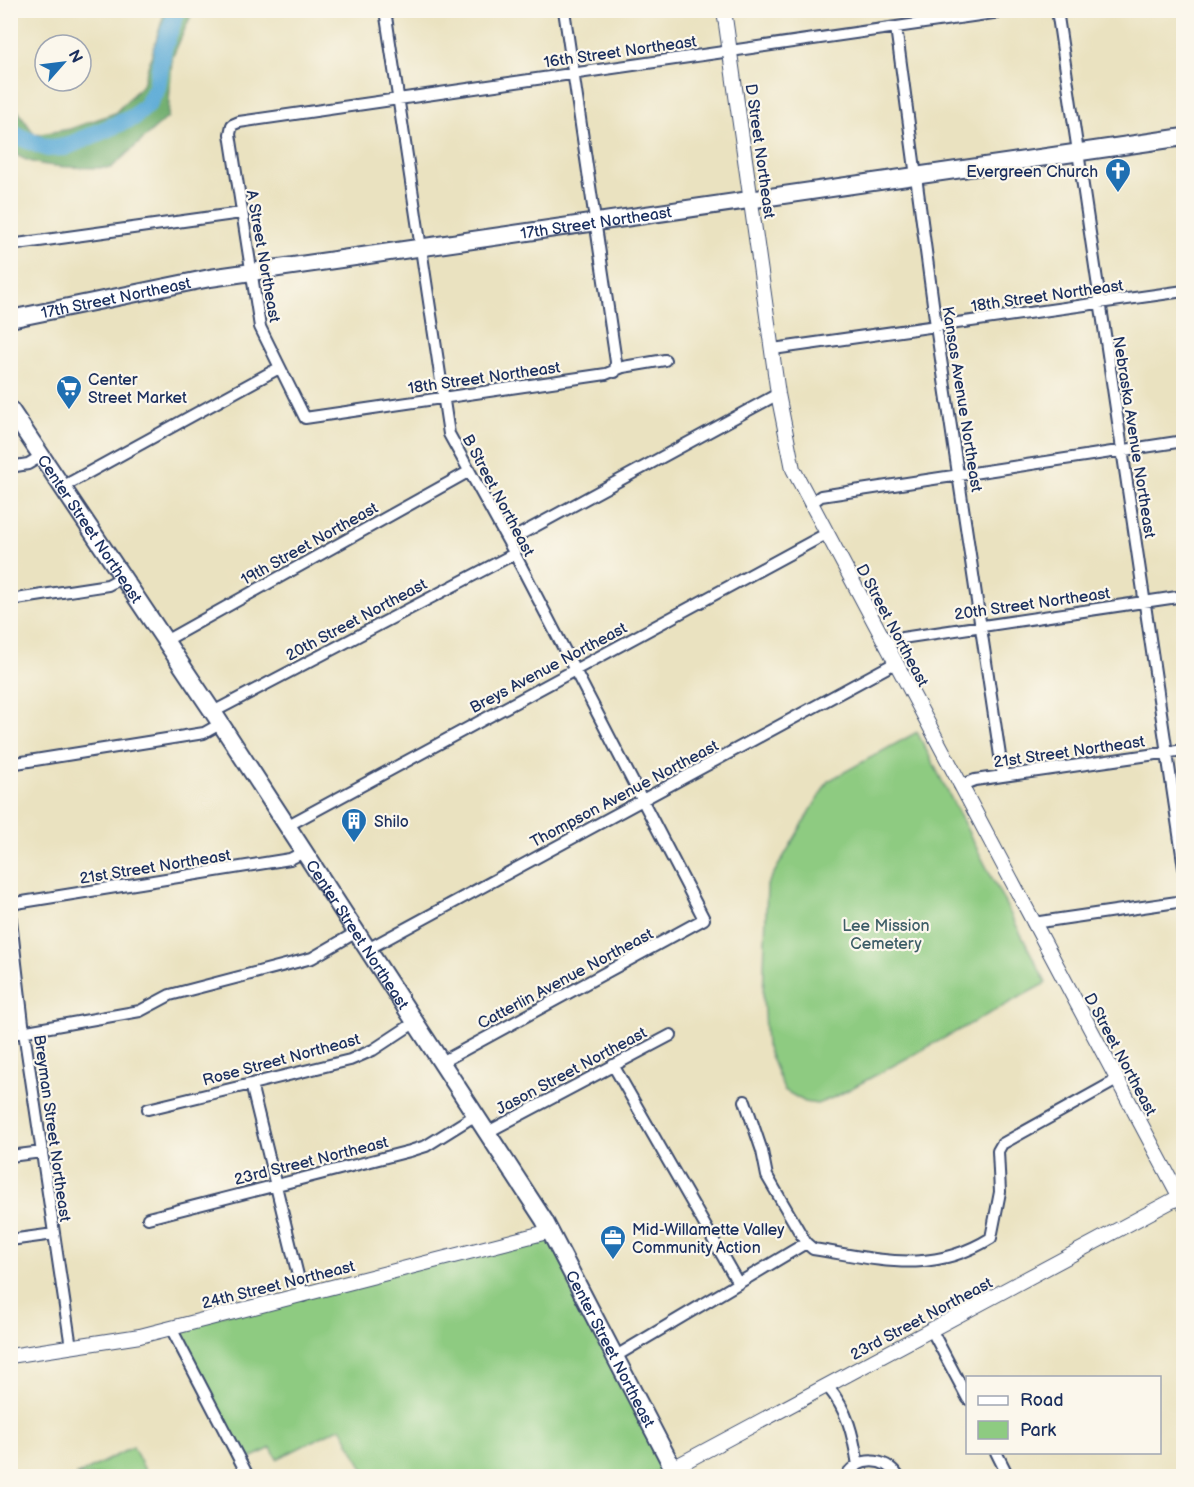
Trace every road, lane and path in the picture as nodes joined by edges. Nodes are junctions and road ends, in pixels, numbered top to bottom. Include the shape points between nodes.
1 (386, 10) edge
2 (564, 10) edge
3 (723, 10) edge
4 (1014, 10) edge
5 (1057, 10) edge
6 (896, 27) junction
7 (730, 51) junction
8 (573, 72) junction
9 (398, 99) junction
10 (232, 125) joint
11 (1184, 137) edge
12 (1077, 153) junction
13 (915, 175) junction
14 (751, 200) junction
15 (241, 213) junction
16 (596, 223) junction
17 (10, 245) edge
18 (419, 248) junction
19 (251, 272) junction
20 (1184, 291) edge
21 (1100, 302) junction
22 (10, 319) edge
23 (936, 326) junction
24 (773, 350) junction
25 (665, 360) dead end
26 (279, 368) junction
27 (615, 372) junction
28 (778, 394) junction
29 (441, 398) junction
30 (10, 409) edge
31 (304, 418) joint
32 (1184, 441) edge
33 (1122, 450) junction
34 (43, 455) junction
35 (10, 467) edge
36 (468, 472) junction
37 (959, 474) junction
38 (64, 486) junction
39 (810, 504) junction
40 (826, 534) junction
41 (508, 541) junction
42 (514, 554) junction
43 (123, 577) junction
44 (1184, 596) edge
45 (10, 600) edge
46 (1144, 602) junction
47 (981, 625) junction
48 (165, 641) junction
49 (885, 645) junction
50 (895, 663) junction
51 (574, 670) junction
52 (216, 718) junction
53 (1184, 750) edge
54 (1166, 753) junction
55 (10, 764) edge
56 (1003, 776) junction
57 (960, 786) junction
58 (641, 800) junction
59 (285, 827) junction
60 (302, 853) junction
61 (1184, 868) edge
62 (1184, 900) edge
63 (10, 904) edge
64 (10, 912) edge
65 (704, 919) joint
66 (1033, 923) junction
67 (355, 933) junction
68 (366, 950) junction
69 (414, 1023) junction
70 (24, 1032) junction
71 (10, 1034) edge
72 (671, 1035) dead end
73 (440, 1063) junction
74 (613, 1065) junction
75 (1117, 1080) junction
76 (250, 1084) junction
77 (745, 1101) dead end
78 (148, 1109) dead end
79 (474, 1116) junction
80 (486, 1133) junction
81 (42, 1152) junction
82 (10, 1156) edge
83 (276, 1186) junction
84 (1182, 1199) edge
85 (148, 1218) dead end
86 (551, 1231) junction
87 (54, 1234) junction
88 (10, 1240) edge
89 (806, 1243) junction
90 (738, 1283) junction
91 (303, 1296) junction
92 (171, 1328) junction
93 (932, 1332) junction
94 (71, 1347) junction
95 (10, 1356) edge
96 (616, 1356) junction
97 (828, 1387) junction
98 (966, 1395) edge
99 (997, 1454) edge
100 (858, 1465) junction
101 (675, 1472) edge
102 (248, 1476) edge
103 (846, 1476) edge
104 (898, 1476) edge
105 (1008, 1476) edge

1 - 9 street, B Street Northeast
2 - 8 street
3 - 7 street, D Street Northeast
4 - 6 street, 16th Street Northeast
5 - 12 street, Nebraska Avenue Northeast
6 - 7 street, 16th Street Northeast
6 - 13 street, Kansas Avenue Northeast
7 - 8 street, 16th Street Northeast
7 - 14 street, D Street Northeast
8 - 9 street, 16th Street Northeast
8 - 16 street
9 - 10 street, 16th Street Northeast
9 - 18 street, B Street Northeast
10 - 15 street, A Street Northeast
11 - 12 main road, 17th Street Northeast
12 - 13 main road, 17th Street Northeast
12 - 21 street, Nebraska Avenue Northeast
13 - 14 main road, 17th Street Northeast
13 - 23 street, Kansas Avenue Northeast
14 - 16 main road, 17th Street Northeast
14 - 24 street, D Street Northeast
15 - 17 street
15 - 19 street, A Street Northeast
16 - 18 main road, 17th Street Northeast
16 - 27 street
18 - 19 main road, 17th Street Northeast
18 - 29 street, B Street Northeast
19 - 22 main road, 17th Street Northeast
19 - 26 street, A Street Northeast via 260,327
20 - 21 street, 18th Street Northeast
21 - 23 street, 18th Street Northeast
21 - 33 street, Nebraska Avenue Northeast
23 - 24 street, 18th Street Northeast
23 - 37 street, Kansas Avenue Northeast
24 - 28 street, D Street Northeast
25 - 27 street, 18th Street Northeast
26 - 31 street, A Street Northeast
26 - 38 street
27 - 29 street, 18th Street Northeast
28 - 39 street, D Street Northeast via 794,469
28 - 41 street
29 - 31 street, 18th Street Northeast
29 - 36 street, B Street Northeast via 449,434
30 - 34 main road, Center Street Northeast
32 - 33 street
33 - 37 street
33 - 46 street, Nebraska Avenue Northeast
34 - 35 street via 28,464
34 - 38 main road, Center Street Northeast
36 - 41 street, B Street Northeast
36 - 48 street, 19th Street Northeast
37 - 39 street via 821,496
37 - 47 street, Kansas Avenue Northeast
38 - 43 main road, Center Street Northeast
39 - 40 street, D Street Northeast
40 - 49 street, D Street Northeast
40 - 51 street, Breys Avenue Northeast
41 - 42 street, B Street Northeast
42 - 51 street, B Street Northeast
42 - 52 street, 20th Street Northeast
43 - 45 street via 108,585
43 - 48 main road, Center Street Northeast
44 - 46 street, 20th Street Northeast
46 - 47 street, 20th Street Northeast
46 - 54 street, Nebraska Avenue Northeast
47 - 49 street, 20th Street Northeast via 902,638
47 - 56 street, Kansas Avenue Northeast
48 - 52 main road, Center Street Northeast
49 - 50 street, D Street Northeast
50 - 57 street, D Street Northeast
50 - 58 street, Thompson Avenue Northeast
51 - 58 street, B Street Northeast
51 - 59 street, Breys Avenue Northeast
52 - 55 street, 20th Street Northeast via 204,733
52 - 59 main road, Center Street Northeast
53 - 54 street, 21st Street Northeast
54 - 56 street, 21st Street Northeast
54 - 61 street, Nebraska Avenue Northeast
56 - 57 street, 21st Street Northeast
57 - 66 street, D Street Northeast
58 - 65 street, B Street Northeast
58 - 68 street, Thompson Avenue Northeast
59 - 60 main road, Center Street Northeast
60 - 63 street, 21st Street Northeast via 290,859
60 - 67 main road, Center Street Northeast
62 - 66 street
64 - 70 street, Breyman Street Northeast
65 - 73 street, Catterlin Avenue Northeast
66 - 75 street, D Street Northeast
67 - 68 main road, Center Street Northeast
67 - 70 street via 312,958 170,995 140,1011
68 - 69 main road, Center Street Northeast
69 - 73 main road, Center Street Northeast
69 - 76 street, Rose Street Northeast via 364,1055
70 - 71 street
70 - 81 street, Breyman Street Northeast
72 - 74 street, Jason Street Northeast
73 - 79 main road, Center Street Northeast
74 - 80 street, Jason Street Northeast
74 - 90 street
75 - 84 street, D Street Northeast
75 - 89 street via 1002,1144 998,1151 1000,1192 993,1234 987,1241 939,1261 920,1263 813,1249
76 - 78 street, Rose Street Northeast
76 - 83 street
77 - 89 street via 767,1176
79 - 80 main road, Center Street Northeast
79 - 83 street, 23rd Street Northeast via 426,1146
80 - 86 main road, Center Street Northeast
81 - 82 street
81 - 87 street, Breyman Street Northeast
83 - 85 street, 23rd Street Northeast
83 - 91 street
84 - 93 street, 23rd Street Northeast
86 - 91 street, 24th Street Northeast
86 - 96 main road, Center Street Northeast
87 - 88 street
87 - 94 street, Breyman Street Northeast
89 - 90 street
90 - 96 street
91 - 92 street, 24th Street Northeast
92 - 94 street, 24th Street Northeast
92 - 102 street
93 - 97 street, 23rd Street Northeast
93 - 98 street
94 - 95 street, 24th Street Northeast
96 - 101 main road, Center Street Northeast
97 - 100 street via 850,1423
97 - 101 street, 23rd Street Northeast
99 - 105 street
100 - 103 street
100 - 104 street via 876,1461 886,1464

